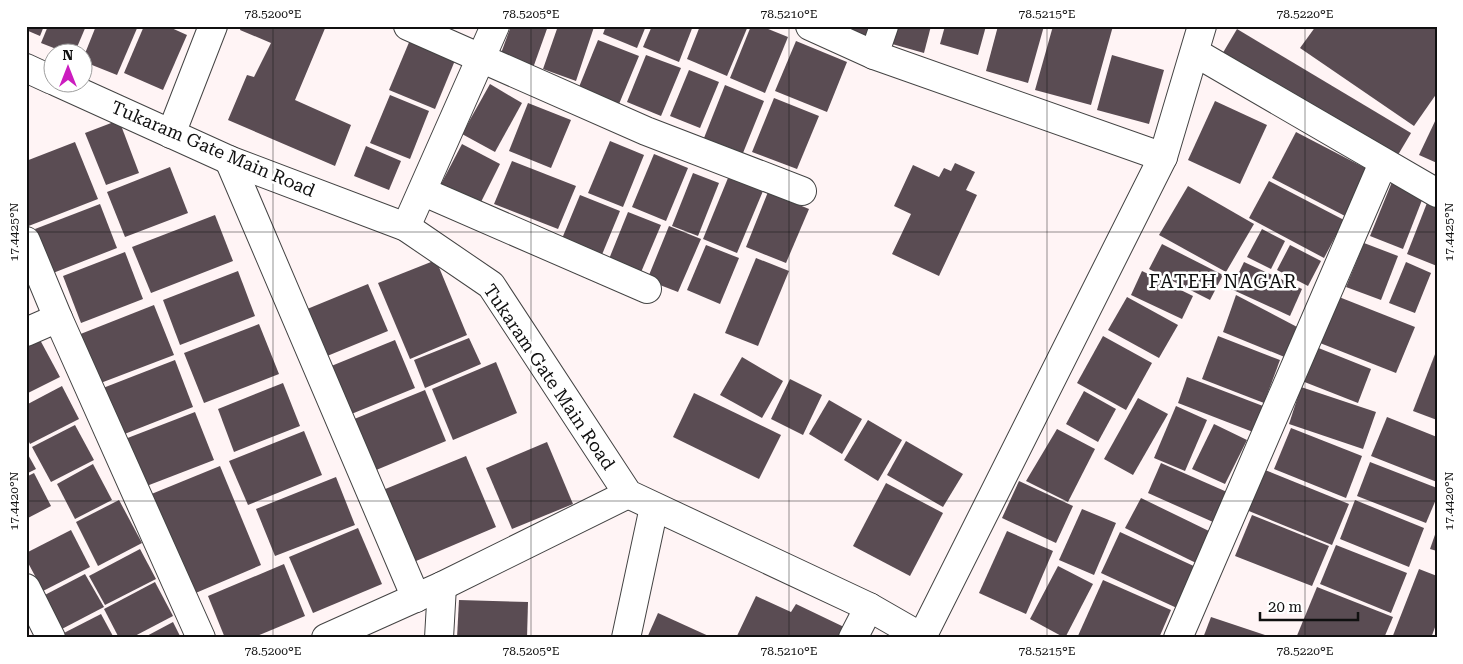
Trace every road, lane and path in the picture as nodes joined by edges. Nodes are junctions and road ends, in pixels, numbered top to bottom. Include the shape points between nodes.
1 (213, 26) edge
2 (408, 26) edge
3 (495, 26) edge
4 (810, 26) edge
5 (884, 26) edge
6 (1202, 26) edge
7 (1196, 53) junction
8 (874, 55) junction
9 (481, 58) junction
10 (26, 68) edge
11 (42, 75) edge
12 (79, 92) edge
13 (171, 134) junction
14 (1163, 157) junction
15 (229, 160) junction
16 (1383, 163) junction
17 (802, 191) dead end
18 (424, 192) junction
19 (1437, 193) edge
20 (406, 227) junction
21 (26, 241) edge
22 (648, 289) dead end
23 (58, 318) junction
24 (26, 332) edge
25 (628, 494) junction
26 (654, 508) junction
27 (442, 586) junction
28 (26, 588) edge
29 (416, 598) junction
30 (869, 607) junction
31 (922, 637) edge
32 (51, 638) edge
33 (201, 638) edge
34 (326, 638) edge
35 (439, 638) edge
36 (626, 638) edge
37 (853, 638) edge
38 (1178, 638) edge

1 - 13 street
2 - 9 street
3 - 9 street
4 - 8 street
5 - 8 street
6 - 7 street
7 - 14 street
7 - 16 street
8 - 14 street
9 - 17 street via 646,131
9 - 18 street
10 - 11 street
12 - 13 street, Tukaram Gate Main Road
13 - 15 street, Tukaram Gate Main Road
14 - 31 street
15 - 20 street, Tukaram Gate Main Road
15 - 29 street
16 - 19 street
16 - 38 street
18 - 20 street
18 - 22 street
20 - 25 street, Tukaram Gate Main Road via 491,285
21 - 23 street
23 - 24 street
23 - 33 street
25 - 26 street, Tukaram Gate Main Road
25 - 27 street
26 - 30 street, Tukaram Gate Main Road
26 - 36 street
27 - 29 street
27 - 35 street
28 - 32 street
29 - 34 street
30 - 31 street, Tukaram Gate Main Road
30 - 37 street

